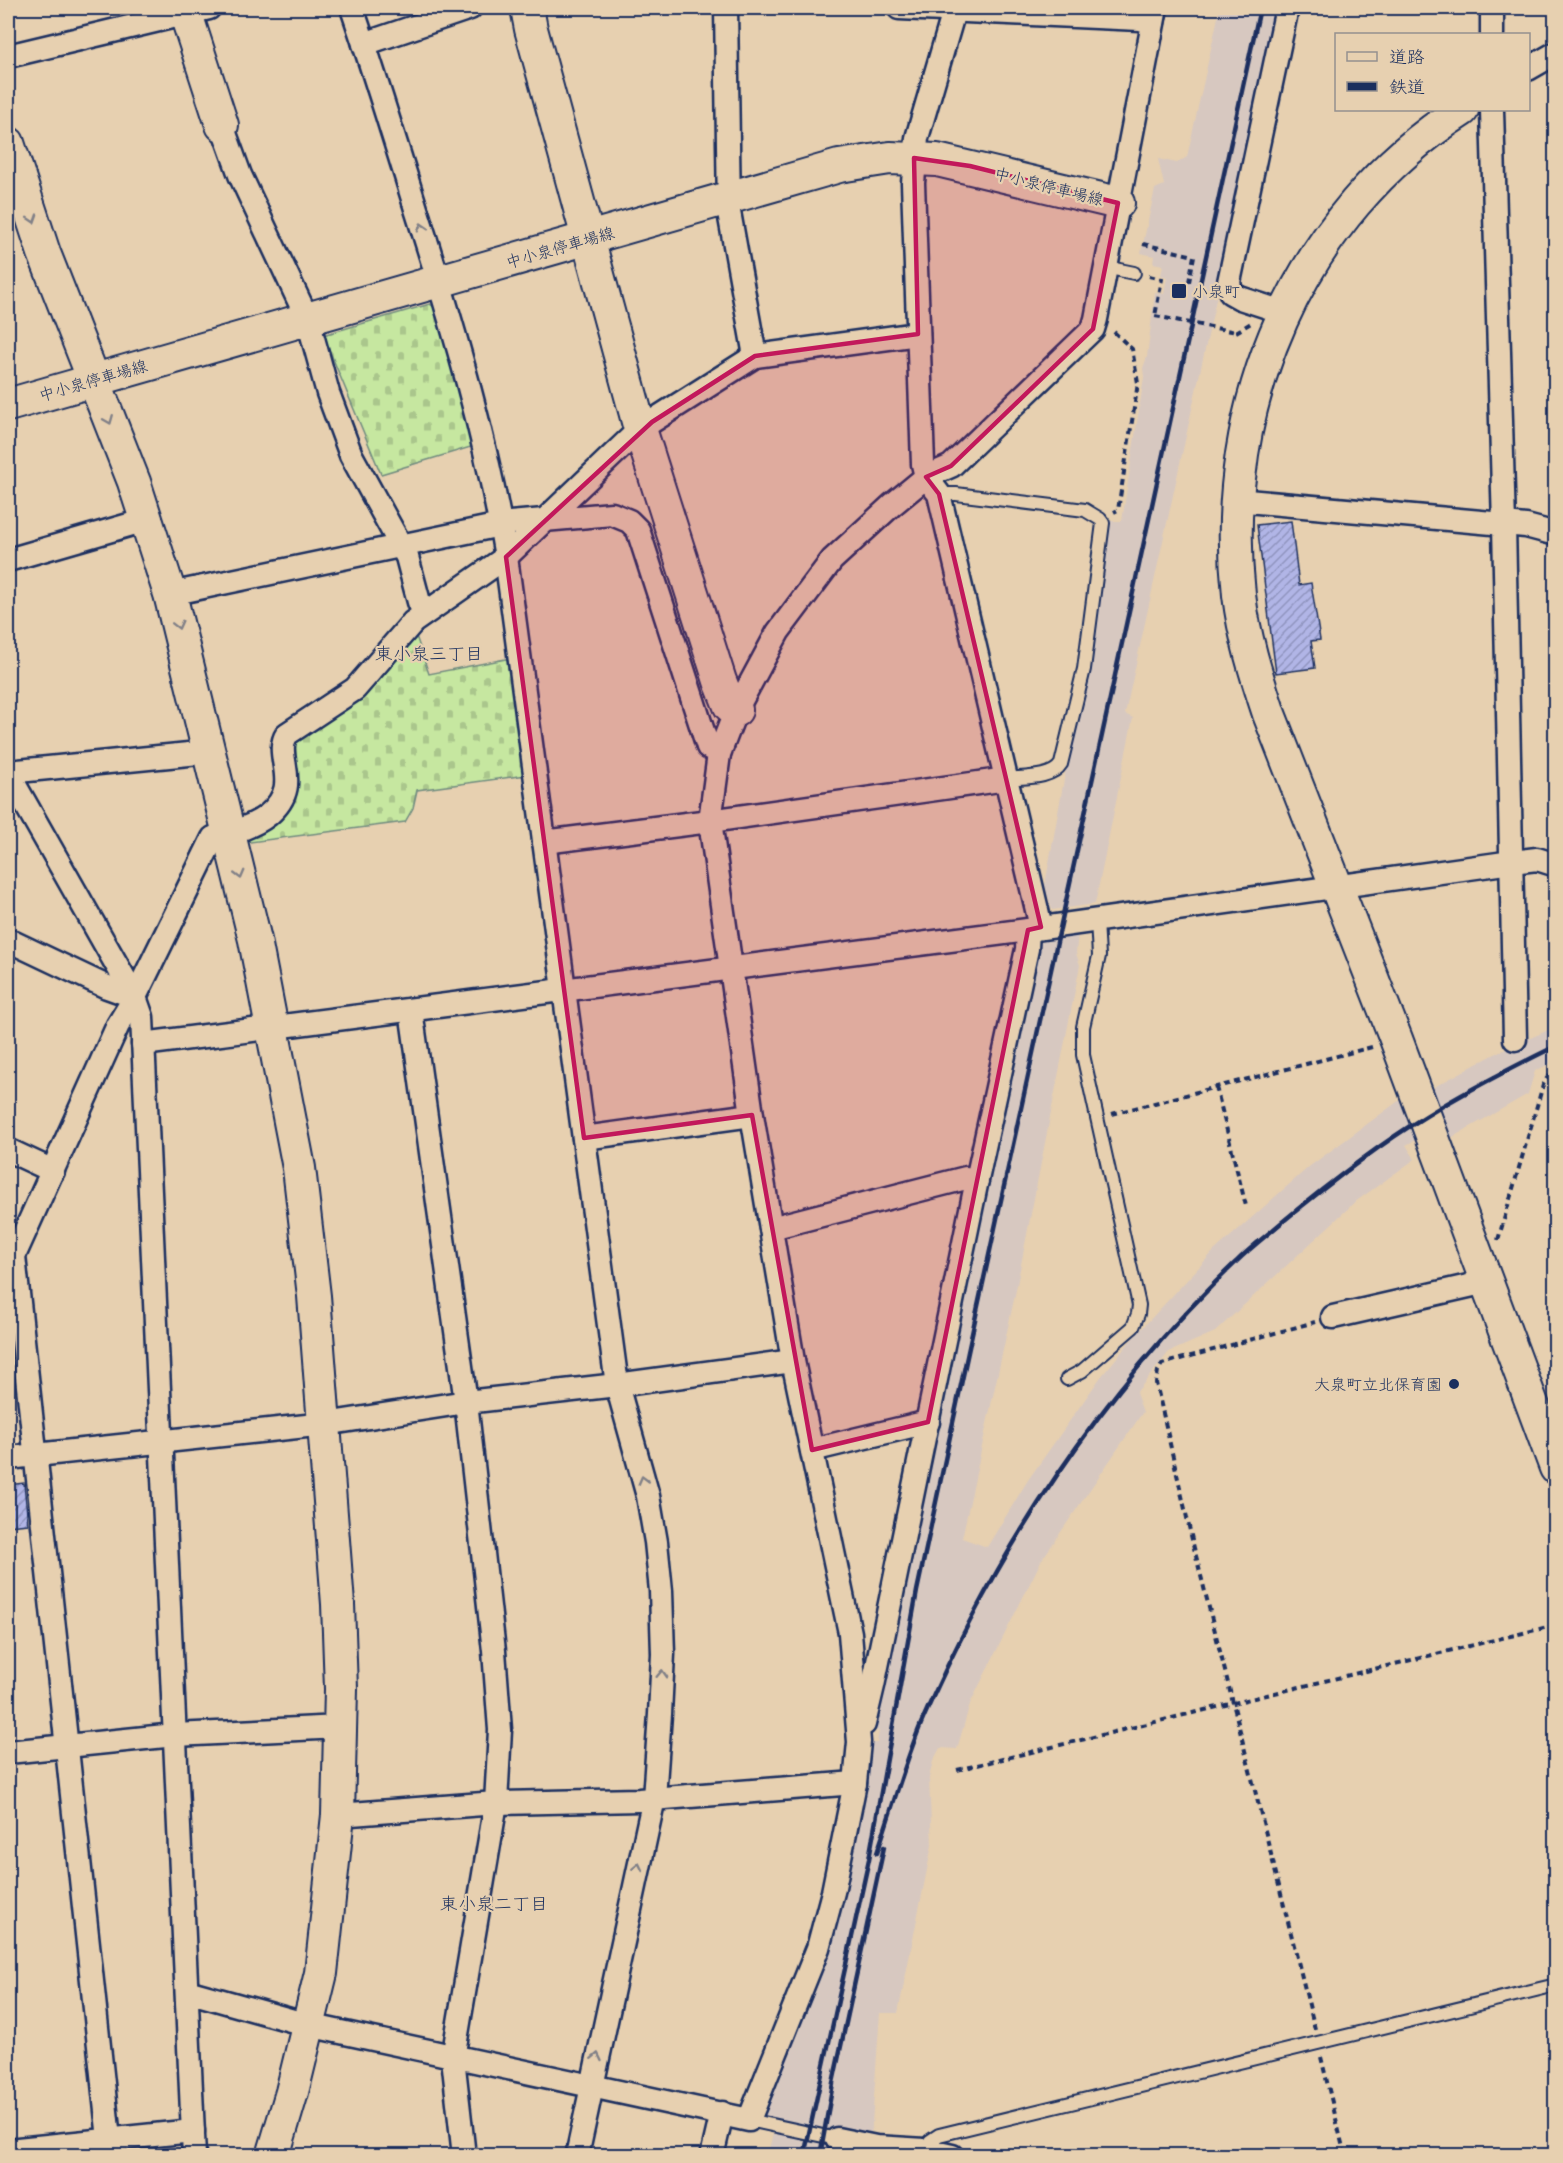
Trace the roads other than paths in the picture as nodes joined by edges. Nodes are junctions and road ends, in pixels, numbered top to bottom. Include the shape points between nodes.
1 (352, 8) edge
2 (470, 8) edge
3 (527, 8) edge
4 (726, 8) edge
5 (899, 8) edge
6 (1287, 8) edge
7 (1492, 8) edge
8 (193, 9) edge
9 (954, 9) edge
10 (1155, 15) edge
11 (1492, 33) edge
12 (364, 44) junction
13 (1556, 53) edge
14 (8, 56) edge
15 (1530, 68) edge
16 (1461, 111) edge
17 (1492, 111) edge
18 (222, 125) joint
19 (8, 143) edge
20 (914, 158) junction
21 (729, 198) junction
22 (1118, 203) junction
23 (587, 238) junction
24 (1105, 267) junction
25 (1134, 273) dead end
26 (440, 282) junction
27 (1271, 316) junction
28 (308, 320) junction
29 (918, 334) junction
30 (755, 356) junction
31 (93, 380) junction
32 (8, 405) edge
33 (640, 429) junction
34 (933, 486) junction
35 (1236, 500) junction
36 (146, 520) junction
37 (544, 520) junction
38 (501, 525) junction
39 (1504, 525) junction
40 (1556, 534) edge
41 (402, 545) junction
42 (506, 557) junction
43 (8, 560) edge
44 (170, 594) junction
45 (424, 613) junction
46 (702, 625) junction
47 (672, 638) junction
48 (736, 710) junction
49 (209, 753) junction
50 (719, 754) junction
51 (8, 772) edge
52 (1008, 779) junction
53 (17, 808) edge
54 (710, 821) junction
55 (228, 833) junction
56 (544, 842) junction
57 (1512, 862) junction
58 (1556, 865) edge
59 (1336, 885) junction
60 (1097, 920) junction
61 (1034, 928) junction
62 (8, 940) edge
63 (732, 968) junction
64 (564, 990) junction
65 (135, 997) junction
66 (411, 1010) junction
67 (273, 1028) junction
68 (1515, 1039) dead end
69 (143, 1044) junction
70 (752, 1115) junction
71 (584, 1138) junction
72 (8, 1150) edge
73 (53, 1171) junction
74 (977, 1180) junction
75 (771, 1228) junction
76 (1482, 1268) junction
77 (1333, 1317) road end
78 (793, 1361) junction
79 (1067, 1379) dead end
80 (617, 1385) junction
81 (466, 1402) junction
82 (928, 1422) junction
83 (325, 1424) junction
84 (163, 1441) junction
85 (812, 1450) junction
86 (35, 1454) junction
87 (8, 1458) edge
88 (1556, 1468) edge
89 (340, 1727) junction
90 (175, 1736) junction
91 (859, 1742) junction
92 (66, 1746) junction
93 (8, 1752) edge
94 (855, 1783) junction
95 (654, 1798) junction
96 (496, 1803) junction
97 (338, 1815) junction
98 (1556, 1985) edge
99 (187, 1990) junction
100 (308, 2025) junction
101 (453, 2058) junction
102 (591, 2087) junction
103 (722, 2114) junction
104 (749, 2120) junction
105 (193, 2131) junction
106 (108, 2139) junction
107 (837, 2139) joint
108 (8, 2150) edge
109 (876, 2151) edge
110 (925, 2152) edge
111 (194, 2156) edge
112 (273, 2156) edge
113 (464, 2156) edge
114 (577, 2156) edge
115 (712, 2156) edge
116 (952, 2156) edge

1 - 12 street
2 - 12 street
3 - 23 street
4 - 21 street
5 - 9 street
6 - 27 street via 1228,282 1231,293
7 - 11 street
8 - 14 street
8 - 18 street
9 - 10 street via 1140,19
9 - 20 street
10 - 22 street
26 -> 12 street
13 - 15 street
16 - 27 street via 1405,152 1344,216
17 - 39 street
18 - 28 street via 240,175
19 -> 31 street via 44,253
20 - 21 street, 中小泉停車場線 via 838,166
20 - 22 street, 中小泉停車場線 via 970,166
20 - 29 street
21 - 23 street, 中小泉停車場線
21 - 30 street
22 - 24 street
23 - 26 street, 中小泉停車場線
23 - 33 street
24 - 25 lane
24 - 34 street via 1092,329
26 - 28 street, 中小泉停車場線
26 - 38 street
27 - 35 street via 1263,366 1246,427
28 - 31 street, 中小泉停車場線
28 - 41 street via 328,393 351,455
29 - 30 street
29 - 34 street via 923,464
30 - 33 street
31 - 32 street, 中小泉停車場線
31 -> 36 street
33 - 37 street
33 - 46 street
34 - 48 street via 892,505 832,560 778,632
34 - 52 street
34 - 52 lane via 1085,510 1103,523 1084,669 1061,764 1050,773
35 - 39 street
35 - 59 street via 1237,572 1243,624 1269,714
36 - 43 street
36 - 44 street
37 - 38 street
37 - 42 street
37 - 47 street via 612,514 629,521 638,530
38 - 41 street
38 - 42 street
39 - 40 street
39 - 57 street
41 - 44 street
41 - 45 street
42 - 45 street
42 - 56 street
44 -> 49 street
45 - 55 street via 355,689 287,734 283,745 285,793 268,815
46 - 47 street
46 - 48 street via 720,681 730,706
47 - 50 street via 708,747
48 - 50 street
49 - 51 street
49 - 55 street
50 - 54 street
51 - 53 street
52 - 54 street
52 - 61 street
53 - 65 street
54 - 56 street
54 - 63 street
55 - 65 street via 213,838
55 -> 67 street
56 - 64 street
57 - 58 street via 1537,859
57 - 59 street
57 - 68 street
59 - 60 street
59 - 76 street
60 - 61 street
60 - 79 lane via 1099,956 1083,1027 1083,1055 1138,1314 1133,1327
61 - 63 street
61 - 74 street
62 - 65 street
63 - 64 street
63 - 70 street
64 - 66 street
64 - 71 street
65 - 69 street via 142,1017
65 - 73 street via 118,1025
66 - 67 street
66 - 81 street
67 - 69 street
67 - 83 street via 299,1168
69 - 84 street
70 - 71 street
70 - 75 street
71 - 80 street
72 - 73 street
73 - 86 street via 14,1256
74 - 75 street via 966,1178
74 - 82 street
75 - 78 street
76 - 77 street via 1473,1285
76 - 88 street
78 - 80 street
78 - 85 street
80 - 81 street
95 -> 80 street via 663,1654 661,1591 648,1496
81 - 83 street
81 - 96 street via 495,1662 500,1730
82 - 85 street
82 - 91 street
83 - 84 street
83 - 89 street via 338,1604
84 - 86 street
84 - 90 street
85 - 91 street via 850,1633
86 - 87 street
86 - 92 street
89 - 90 street
89 - 97 street
90 - 92 street
90 - 99 street
91 - 94 street
92 - 93 street
92 - 106 street
94 - 95 street
94 - 104 street via 818,1948
95 - 96 street
102 -> 95 street
96 - 97 street
96 - 101 street
97 - 100 street via 321,1973
98 - 110 lane via 939,2135 930,2141
99 - 100 street
99 - 105 street
100 - 101 street
100 - 112 street
101 - 102 street
101 - 113 street
102 - 103 street
102 - 114 street
103 - 104 street
103 - 115 street
104 - 107 lane
105 - 106 street
105 - 111 street
106 - 108 street
107 - 109 street
109 - 110 street
110 - 116 street

